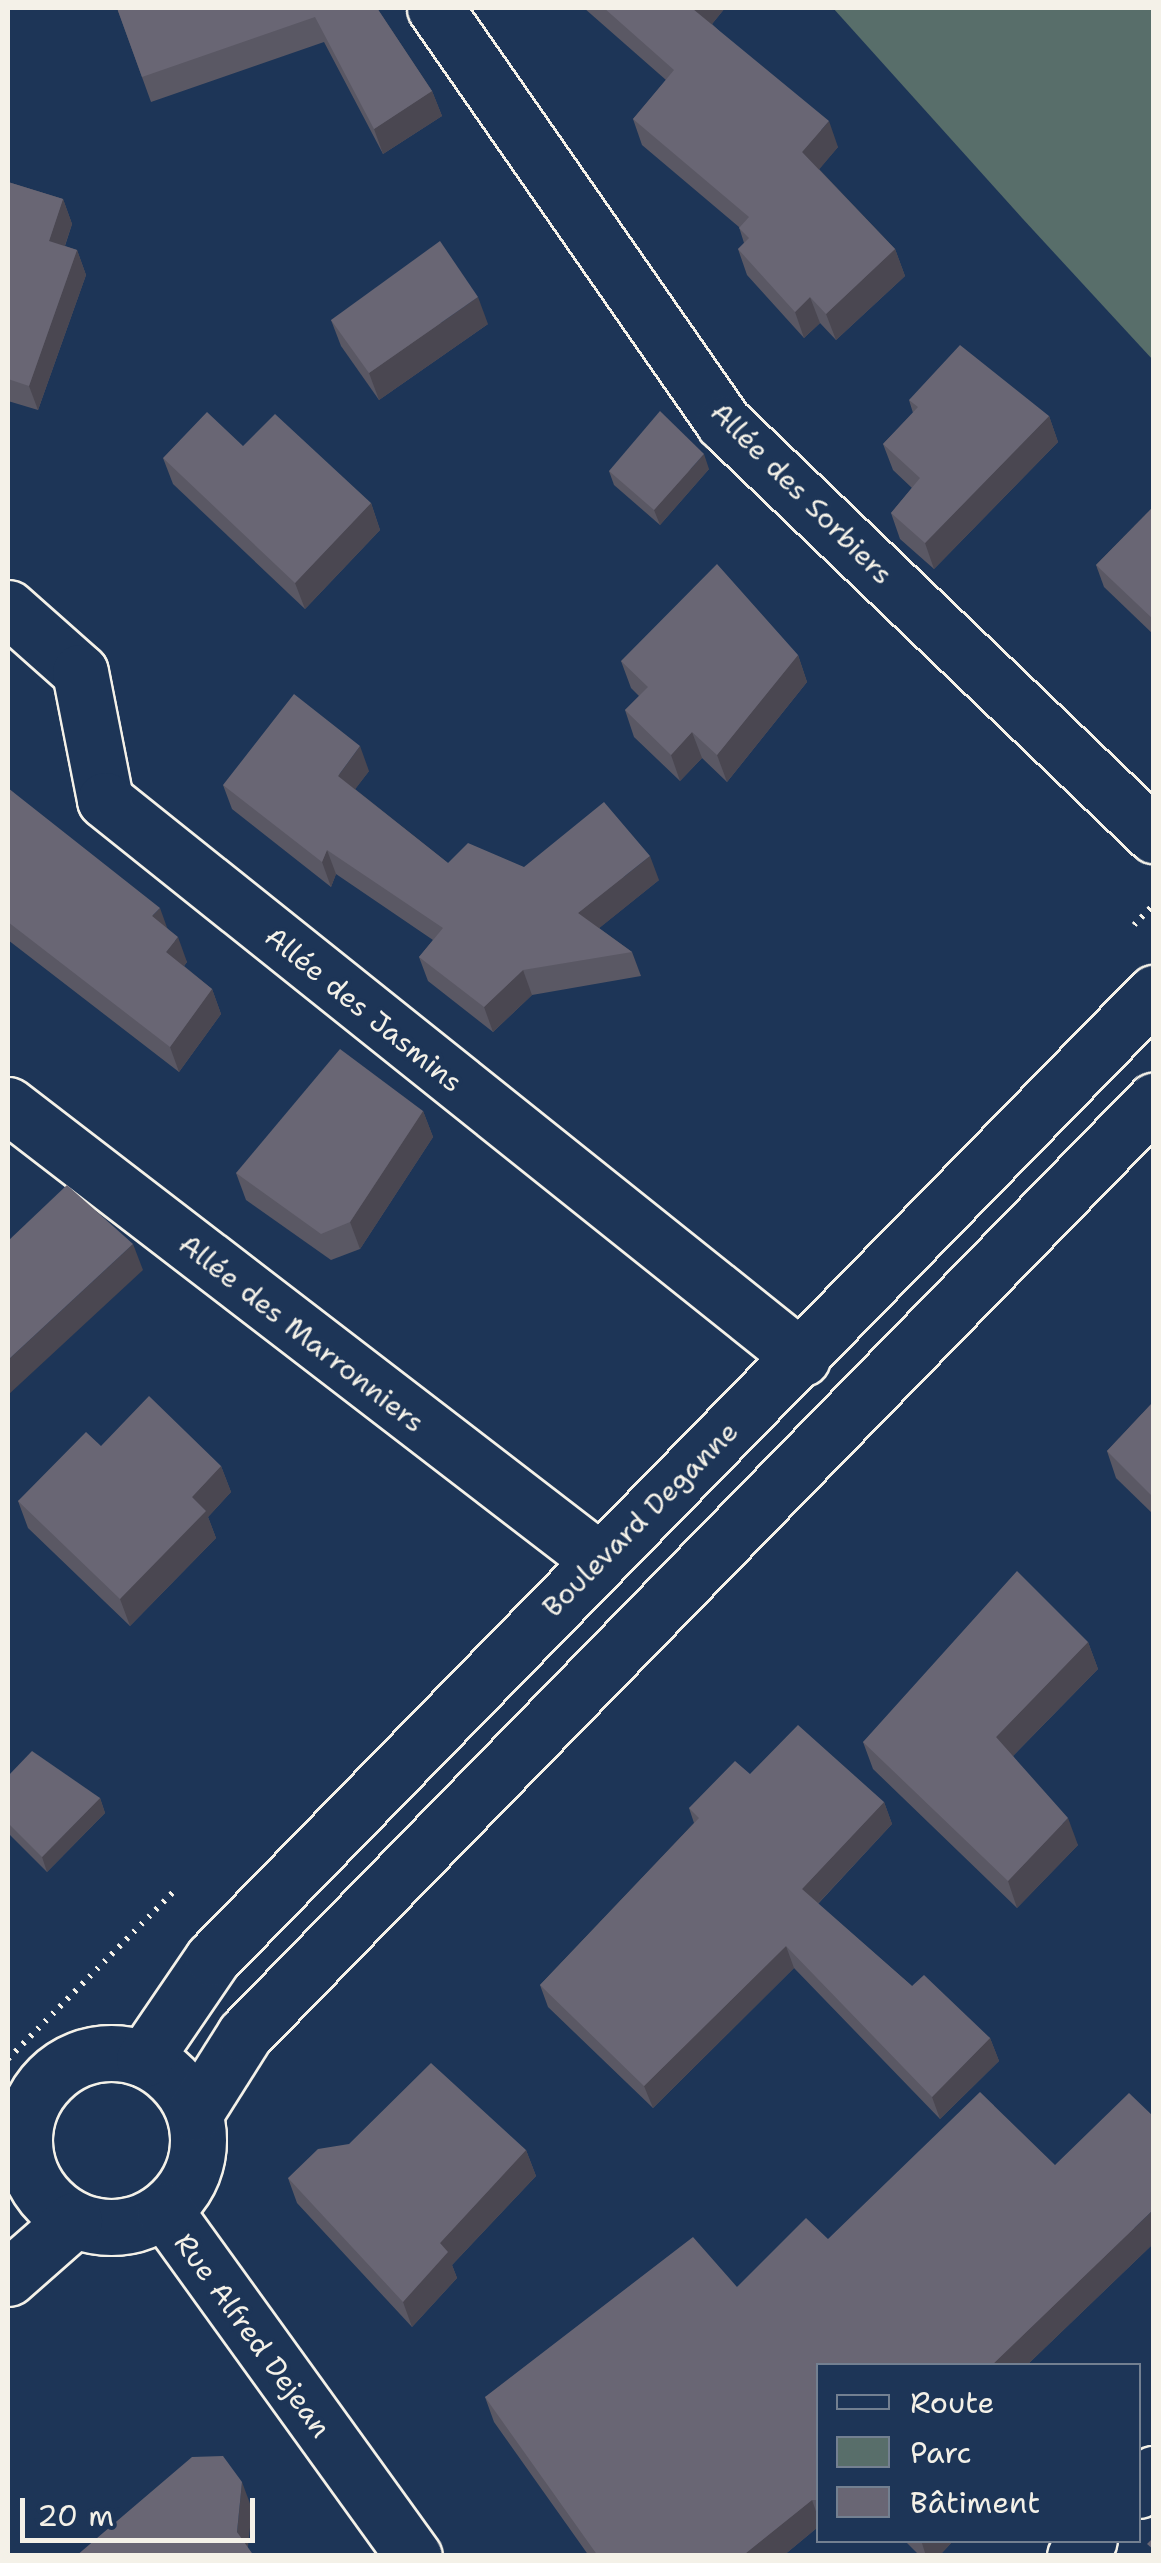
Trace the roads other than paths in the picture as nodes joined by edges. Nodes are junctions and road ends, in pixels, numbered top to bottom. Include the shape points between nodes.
1 (435, 8) edge
2 (8, 608) edge
3 (1154, 835) edge
4 (1154, 993) edge
5 (1154, 1101) edge
6 (8, 1104) edge
7 (802, 1358) junction
8 (598, 1559) junction
9 (144, 2059) junction
10 (194, 2113) junction
11 (21, 2190) edge
12 (164, 2210) junction
13 (74, 2220) junction
14 (8, 2278) edge
15 (414, 2556) edge

1 - 3 street, Allée des Sorbiers via 724,423
2 - 7 street, Allée des Jasmins via 80,672 105,800
4 - 7 street, Boulevard Deganne
5 - 10 street via 244,2034
6 - 8 street, Allée des Marronniers
7 - 8 street, Boulevard Deganne
8 - 9 street, Boulevard Deganne via 214,1958
9 - 10 street via 174,2081
9 - 11 street via 92,2055 46,2082 24,2130
10 - 12 street via 195,2167
11 - 13 street
12 - 13 street via 120,2228
12 - 15 street, Rue Alfred Dejean
13 - 14 street

